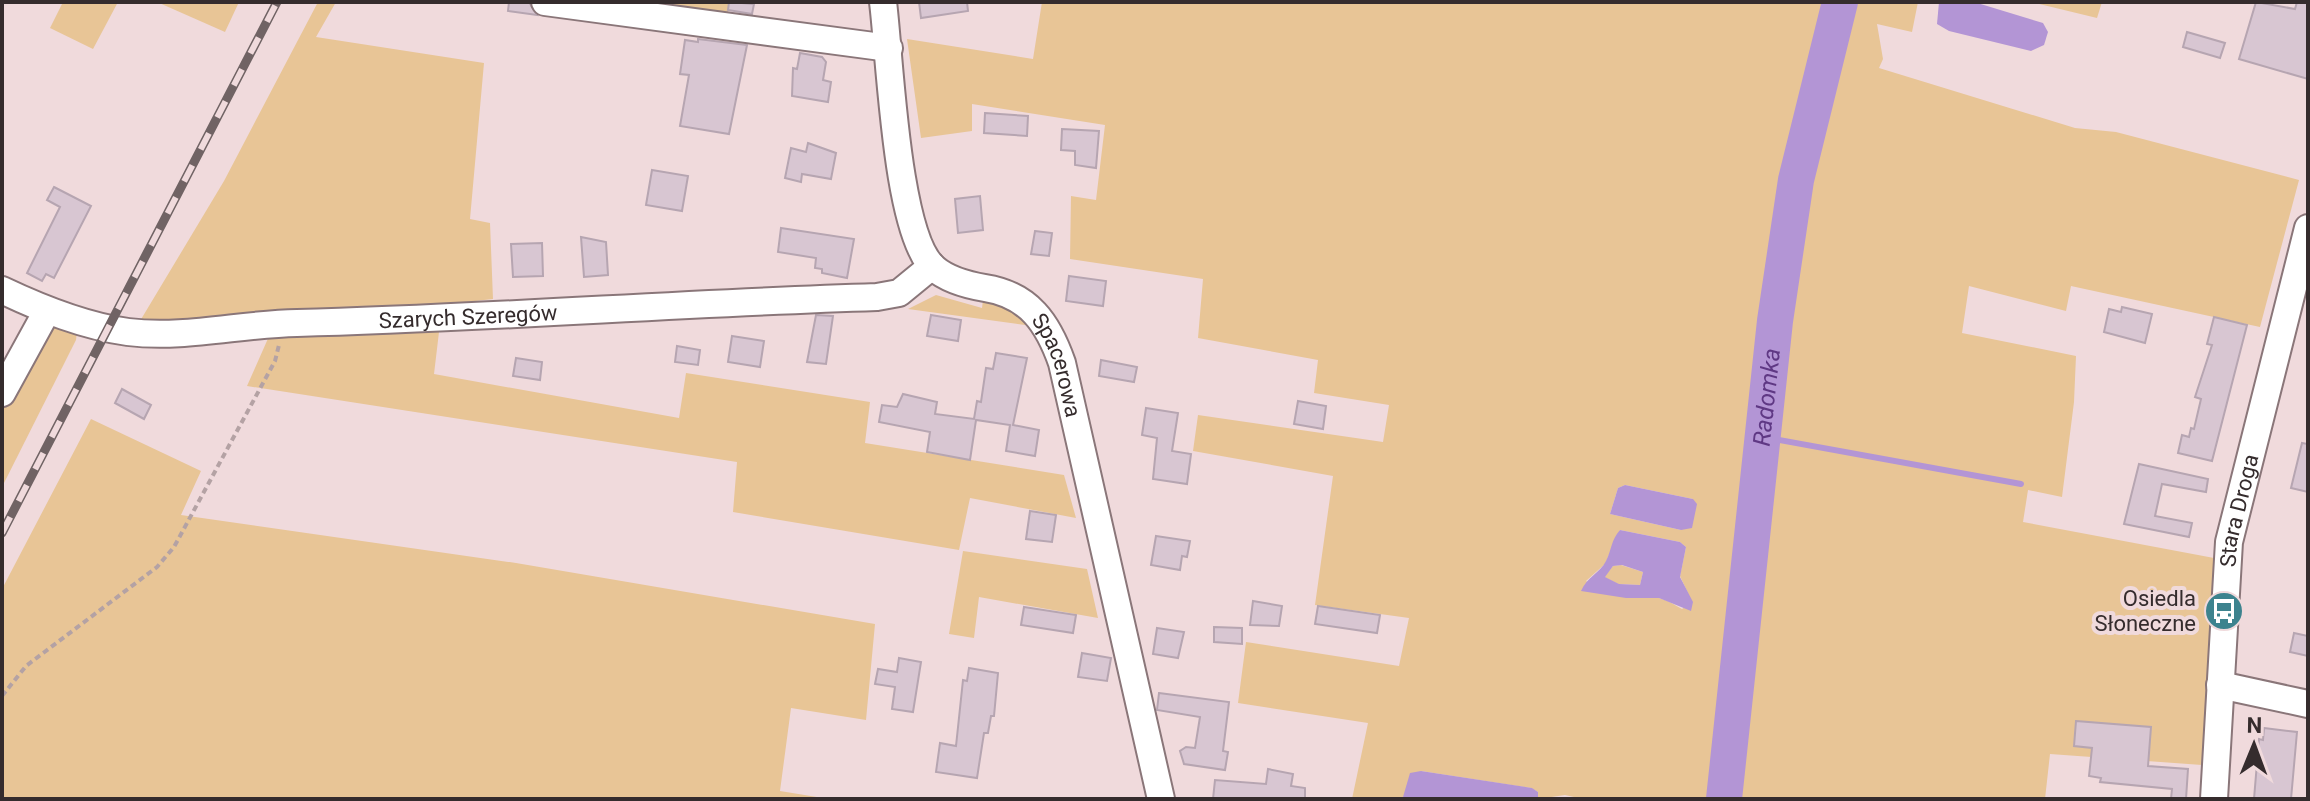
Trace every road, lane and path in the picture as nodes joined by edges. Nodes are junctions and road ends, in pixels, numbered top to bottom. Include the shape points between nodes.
1 (545, 2) edge
2 (883, 2) edge
3 (889, 48) junction
4 (2308, 228) edge
5 (932, 266) junction
6 (2, 290) edge
7 (47, 311) junction
8 (284, 323) junction
9 (2, 393) edge
10 (2220, 685) junction
11 (2, 696) edge
12 (2308, 704) edge
13 (1161, 799) edge
14 (2214, 799) edge

1 - 3 street
2 - 3 street
3 - 5 street via 908,210
4 - 10 street, Stara Droga via 2229,542
5 - 8 street, Szarych Szeregów via 899,293 877,297
5 - 13 street, Spacerowa via 964,283 1022,301 1053,335
6 - 7 street, Szarych Szeregów
7 - 8 street, Szarych Szeregów via 129,332
7 - 9 street
8 - 11 path via 275,361 174,547 157,567 26,666
10 - 12 street
10 - 14 street, Stara Droga

